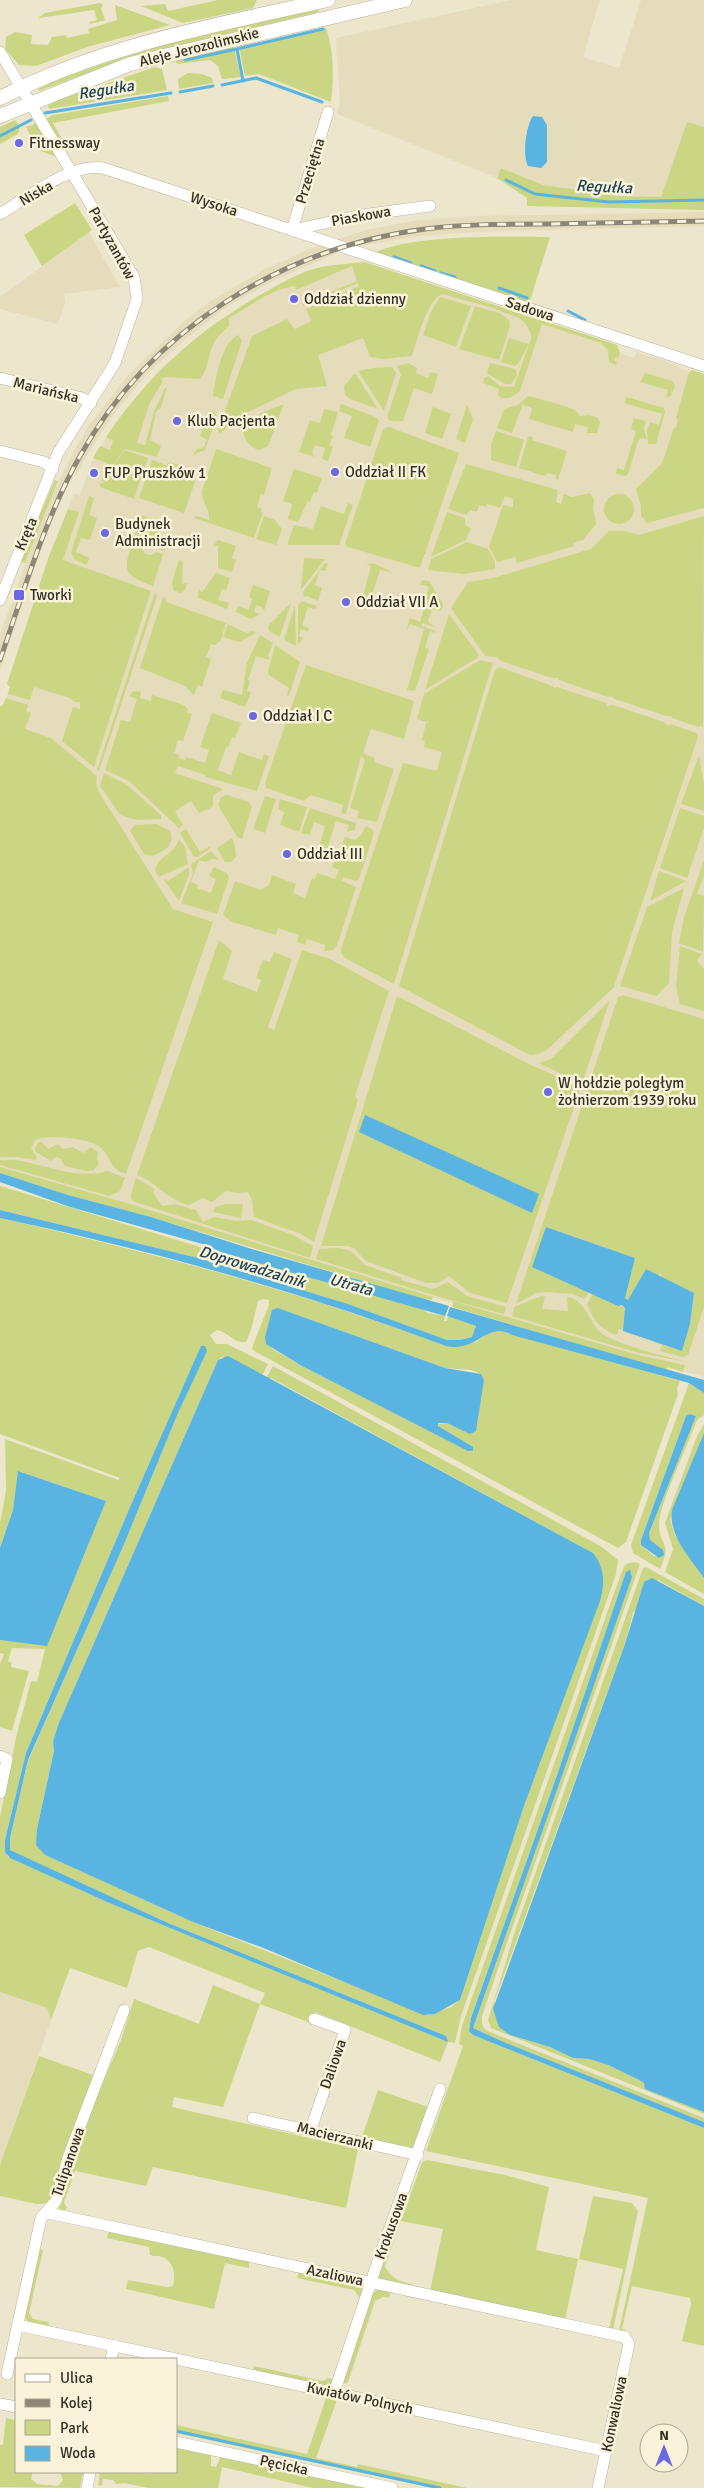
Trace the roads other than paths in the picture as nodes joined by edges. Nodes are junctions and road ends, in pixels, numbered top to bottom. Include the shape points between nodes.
1 (328, 0) edge
2 (405, 0) edge
3 (0, 52) edge
4 (22, 87) junction
5 (0, 98) edge
6 (30, 103) junction
7 (328, 112) dead end
8 (0, 116) edge
9 (72, 172) junction
10 (430, 206) dead end
11 (0, 214) edge
12 (292, 230) junction
13 (355, 252) joint
14 (704, 366) edge
15 (0, 378) edge
16 (91, 403) junction
17 (0, 451) edge
18 (53, 469) junction
19 (4, 575) edge
20 (0, 600) edge
21 (4, 1757) edge
22 (0, 1793) edge
23 (124, 2010) dead end
24 (314, 2019) dead end
25 (440, 2088) dead end
26 (252, 2118) dead end
27 (310, 2129) junction
28 (418, 2155) junction
29 (43, 2215) junction
30 (372, 2283) junction
31 (18, 2325) junction
32 (627, 2339) joint
33 (114, 2345) junction
34 (111, 2358) edge
35 (174, 2358) edge
36 (178, 2359) edge
37 (6, 2374) dead end
38 (334, 2393) junction
39 (0, 2404) edge
40 (15, 2408) edge
41 (178, 2442) edge
42 (606, 2451) junction
43 (90, 2473) edge
44 (87, 2488) edge
45 (392, 2488) edge
46 (598, 2488) edge

1 - 4 main road, Aleje Jerozolimskie via 125,48
2 - 6 main road, Aleje Jerozolimskie via 130,64
3 - 4 street
4 - 5 main road, Aleje Jerozolimskie
4 - 6 street, Partyzantów
6 - 8 main road, Aleje Jerozolimskie
6 - 9 street, Partyzantów
7 - 12 street, Przeciętna
9 - 11 street, Niska
9 - 12 street, Wysoka via 89,166 105,168
9 - 16 street, Partyzantów via 128,267 136,287 134,310 115,363
10 - 12 street, Piaskowa via 362,215
12 - 13 street, Wysoka
13 - 14 street, Sadowa
15 - 16 street, Mariańska
16 - 18 street, Partyzantów via 61,449
17 - 18 street via 44,462
18 - 19 street, Kręta
19 - 20 street, Kręta
21 - 22 street
23 - 29 street, Tulipanowa via 68,2158 56,2201
24 - 27 street, Daliowa via 345,2030
25 - 28 street, Krokusowa
26 - 27 street, Macierzanki
27 - 28 street, Macierzanki
28 - 30 street, Krokusowa
29 - 30 street, Azaliowa
29 - 31 street, Tulipanowa
30 - 32 street, Azaliowa
30 - 38 street, Krokusowa
31 - 33 street, Kwiatów Polnych
31 - 37 street, Tulipanowa
32 - 42 street, Konwaliowa
33 - 34 street
33 - 35 street, Kwiatów Polnych
36 - 38 street, Kwiatów Polnych
38 - 42 street, Kwiatów Polnych
39 - 40 street
41 - 45 street, Pęcicka
42 - 46 street, Konwaliowa
43 - 44 street

